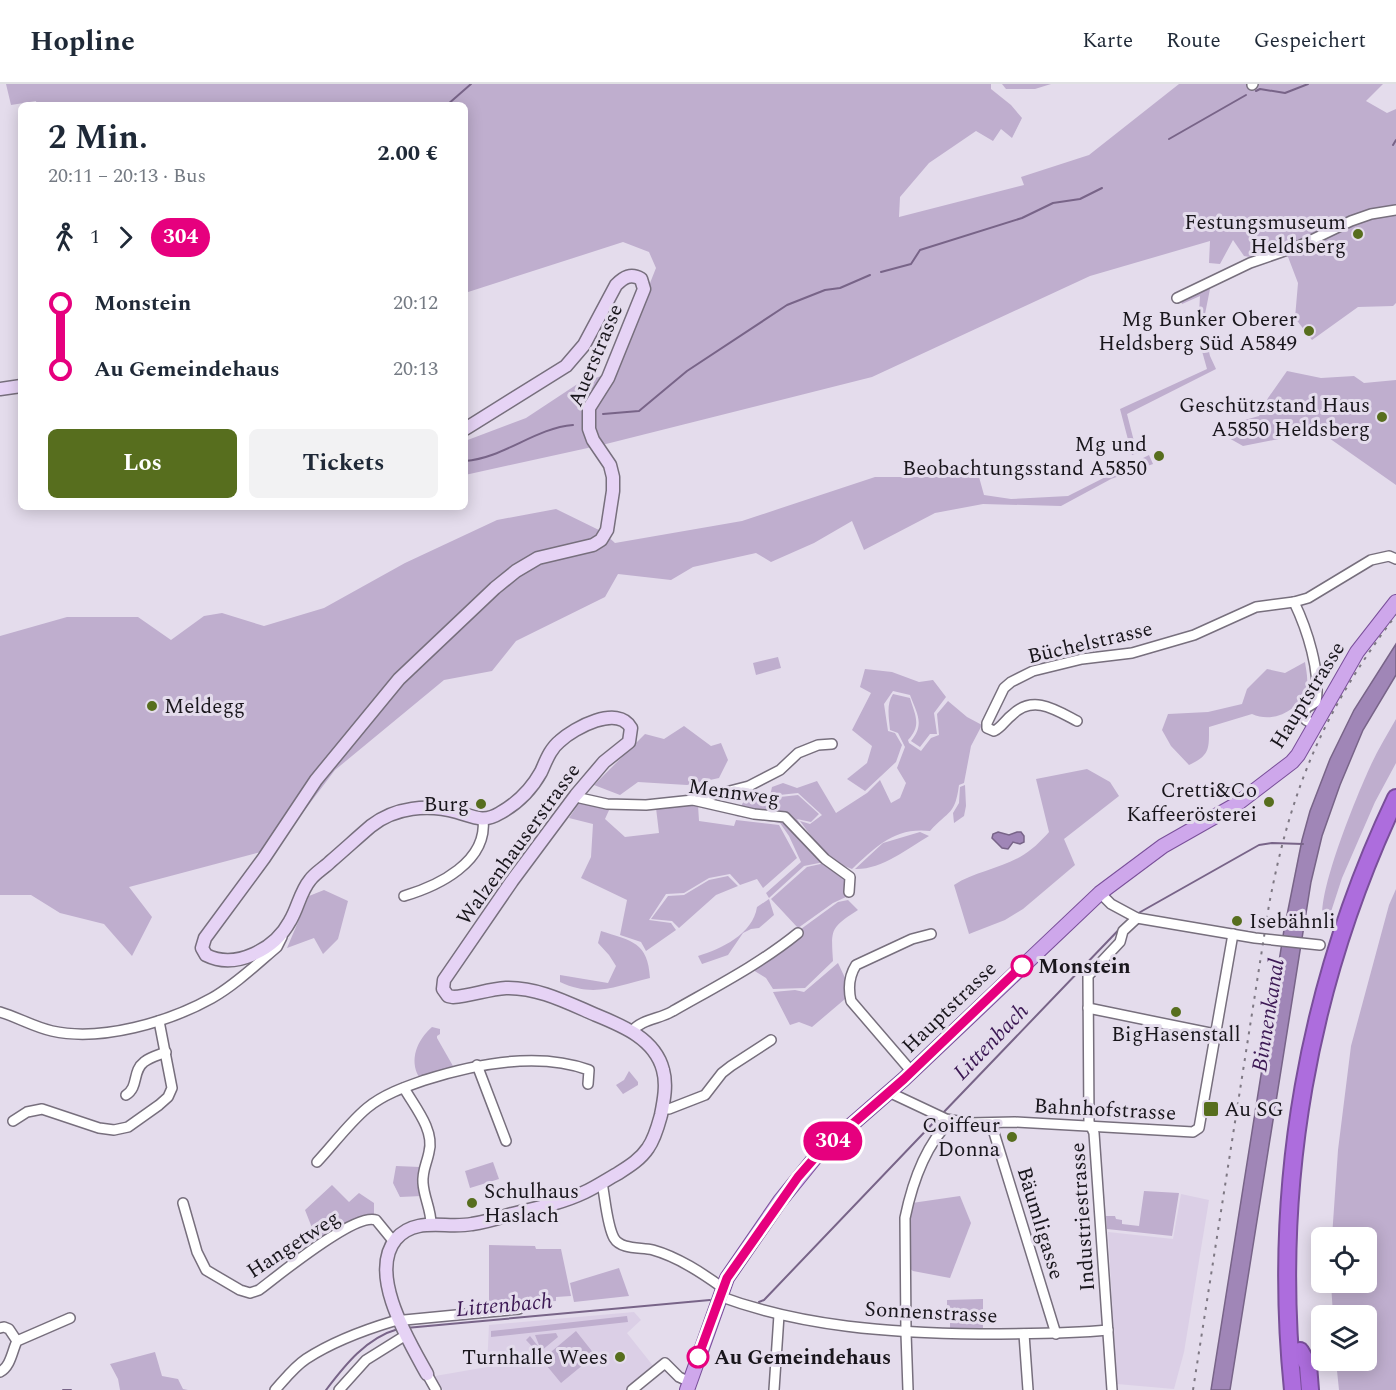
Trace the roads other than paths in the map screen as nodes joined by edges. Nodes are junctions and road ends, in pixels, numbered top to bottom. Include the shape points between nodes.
1 (1396, 210) edge
2 (1177, 298) dead end
3 (18, 386) edge
4 (0, 389) edge
5 (468, 427) edge
6 (601, 540) joint
7 (1396, 559) edge
8 (1396, 602) edge
9 (1294, 603) junction
10 (1077, 721) dead end
11 (1315, 725) junction
12 (832, 744) dead end
13 (576, 795) junction
14 (1396, 798) edge
15 (693, 800) junction
16 (483, 819) junction
17 (1396, 820) edge
18 (849, 892) dead end
19 (1100, 893) junction
20 (404, 896) dead end
21 (1133, 916) junction
22 (282, 932) junction
23 (798, 933) dead end
24 (931, 934) dead end
25 (1233, 934) junction
26 (1317, 944) dead end
27 (1088, 1008) junction
28 (0, 1012) edge
29 (159, 1021) junction
30 (632, 1031) junction
31 (1215, 1034) junction
32 (771, 1040) dead end
33 (166, 1052) junction
34 (477, 1065) junction
35 (912, 1071) junction
36 (588, 1084) dead end
37 (404, 1088) junction
38 (891, 1091) junction
39 (126, 1095) dead end
40 (662, 1108) junction
41 (948, 1120) junction
42 (13, 1121) dead end
43 (992, 1123) junction
44 (1091, 1126) junction
45 (506, 1141) dead end
46 (317, 1162) dead end
47 (602, 1183) junction
48 (183, 1203) dead end
49 (430, 1224) junction
50 (394, 1242) junction
51 (721, 1292) junction
52 (519, 1310) dead end
53 (779, 1315) junction
54 (70, 1318) dead end
55 (0, 1328) edge
56 (403, 1328) junction
57 (1108, 1330) junction
58 (906, 1333) junction
59 (1024, 1334) junction
60 (1056, 1334) junction
61 (17, 1341) junction
62 (1300, 1351) junction
63 (0, 1372) edge
64 (427, 1374) joint
65 (688, 1386) edge
66 (276, 1390) edge
67 (339, 1390) edge
68 (436, 1390) edge
69 (632, 1390) edge
70 (774, 1390) edge
71 (908, 1390) edge
72 (1028, 1390) edge
73 (1112, 1390) edge
74 (1293, 1390) edge
75 (1304, 1390) edge
76 (1310, 1390) edge

1 - 2 street via 1351,221
3 - 4 street
5 - 6 street, Auerstrasse via 566,366 584,345 616,285 632,275 641,279 644,289 634,316 608,378 589,408 589,429 613,477 607,530
6 - 22 street, Walzenhauserstrasse via 538,558 516,571 399,679 316,780 204,938 202,948 214,959 238,959 251,955
7 - 9 street, Büchelstrasse via 1389,556 1371,560
8 - 11 main road, Hauptstrasse via 1357,652
9 - 10 street, Büchelstrasse via 1256,607 1195,635 1132,653 1082,658 1033,671 1004,688 987,728 1000,729 1018,710 1036,704
9 - 11 street via 1308,638 1318,691 1316,702 1306,708 1304,716
11 - 19 main road, Hauptstrasse via 1298,755 1283,769 1237,804 1163,846
12 - 15 street via 798,753 780,770 749,786
13 - 15 street, Mennweg via 607,804
13 - 16 street, Walzenhauserstrasse via 604,762 629,742 632,728 626,722 602,719 572,732 558,742 520,800
13 - 30 street, Walzenhauserstrasse via 474,936 444,980 443,989 453,997 506,988 531,990
14 - 74 highway via 1341,933 1306,1069 1292,1157 1287,1242
15 - 18 street, Mennweg via 785,817 825,859 850,877
16 - 20 street via 483,839 466,864 435,884
16 - 22 street, Walzenhauserstrasse via 418,807 396,812 374,824 310,880
17 - 62 highway via 1351,936 1316,1073 1300,1203
19 - 21 street
19 - 35 main road, Hauptstrasse
21 - 25 street
21 - 27 street, Industriestrasse via 1120,942 1088,976
22 - 29 street via 277,947 213,997
23 - 30 street via 773,953
24 - 35 street via 856,965 851,974 851,1001
25 - 26 street
25 - 31 street, Bahnhofstrasse
27 - 31 street
27 - 44 street, Industriestrasse
28 - 29 street via 51,1031 79,1034
29 - 33 street
30 - 40 street, Walzenhauserstrasse via 654,1049 660,1061 665,1084
31 - 44 street, Bahnhofstrasse via 1199,1128 1193,1132
32 - 40 street via 722,1073 705,1095
33 - 39 street via 144,1062
33 - 42 street via 172,1088 168,1097 128,1127 99,1128 42,1109
34 - 36 street via 518,1061 560,1063 589,1070
34 - 37 street
34 - 45 street
35 - 38 main road, Hauptstrasse
37 - 46 street via 366,1108
37 - 49 street via 430,1140 423,1186
38 - 41 street, Bahnhofstrasse
38 - 51 main road, Hauptstrasse via 818,1154 798,1177 737,1261
40 - 47 street, Walzenhauserstrasse via 657,1130 641,1157
41 - 43 street, Bahnhofstrasse
41 - 58 street via 937,1134 908,1200
43 - 44 street, Bahnhofstrasse
43 - 60 street, Bäumligasse
44 - 57 street, Industriestrasse
47 - 49 street, Walzenhauserstrasse via 564,1201 474,1224
47 - 51 street, Sonnenstrasse via 614,1238 622,1245 673,1257
48 - 50 street, Hangetweg via 202,1264 211,1274 250,1293 260,1290 316,1247 366,1219 376,1220
49 - 50 street, Walzenhauserstrasse via 403,1232
50 - 56 street via 387,1278
51 - 53 street, Sonnenstrasse
51 - 65 main road, Hauptstrasse
52 - 56 street
53 - 58 street, Sonnenstrasse
53 - 70 street
54 - 61 street
55 - 61 street via 9,1329
56 - 64 street
56 - 66 street via 375,1327 328,1347 304,1360
56 - 67 street
57 - 60 street, Sonnenstrasse
57 - 73 street, Industriestrasse
58 - 59 street, Sonnenstrasse
58 - 71 street
59 - 60 street, Sonnenstrasse
59 - 72 street
61 - 63 street
62 - 75 highway
62 - 76 highway via 1308,1365
64 - 68 street
65 - 69 street via 665,1363

